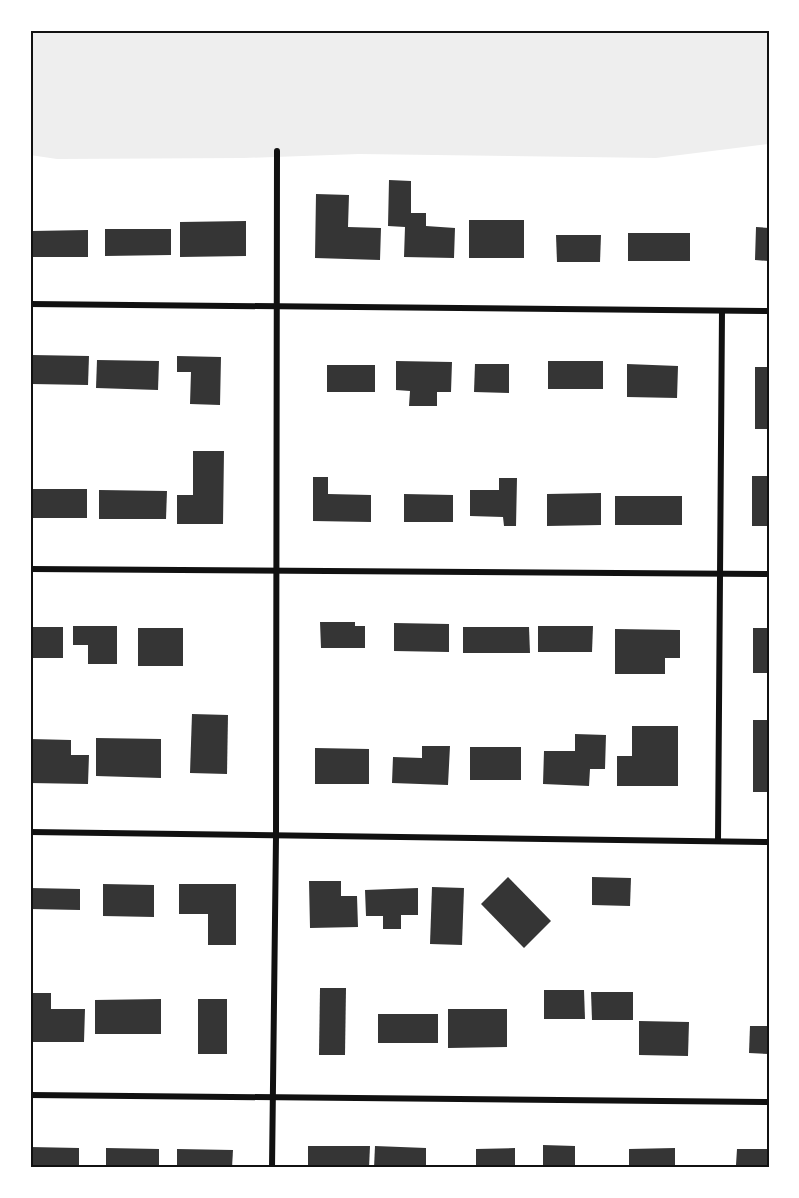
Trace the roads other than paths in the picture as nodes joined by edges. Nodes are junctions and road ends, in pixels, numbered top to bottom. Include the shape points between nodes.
1 (277, 151) dead end
2 (30, 304) edge
3 (277, 307) junction
4 (722, 310) junction
5 (769, 311) edge
6 (30, 569) edge
7 (276, 571) junction
8 (720, 573) junction
9 (769, 574) edge
10 (30, 832) edge
11 (276, 837) junction
12 (718, 841) junction
13 (769, 842) edge
14 (30, 1095) edge
15 (272, 1096) junction
16 (769, 1102) edge
17 (272, 1168) edge

1 - 3 street
2 - 3 street
3 - 4 street
3 - 7 street
4 - 5 street
4 - 8 street
6 - 7 street
7 - 8 street
7 - 11 street
8 - 9 street
8 - 12 street
10 - 11 street
11 - 12 street
11 - 15 street
12 - 13 street
14 - 15 street
15 - 16 street
15 - 17 street

